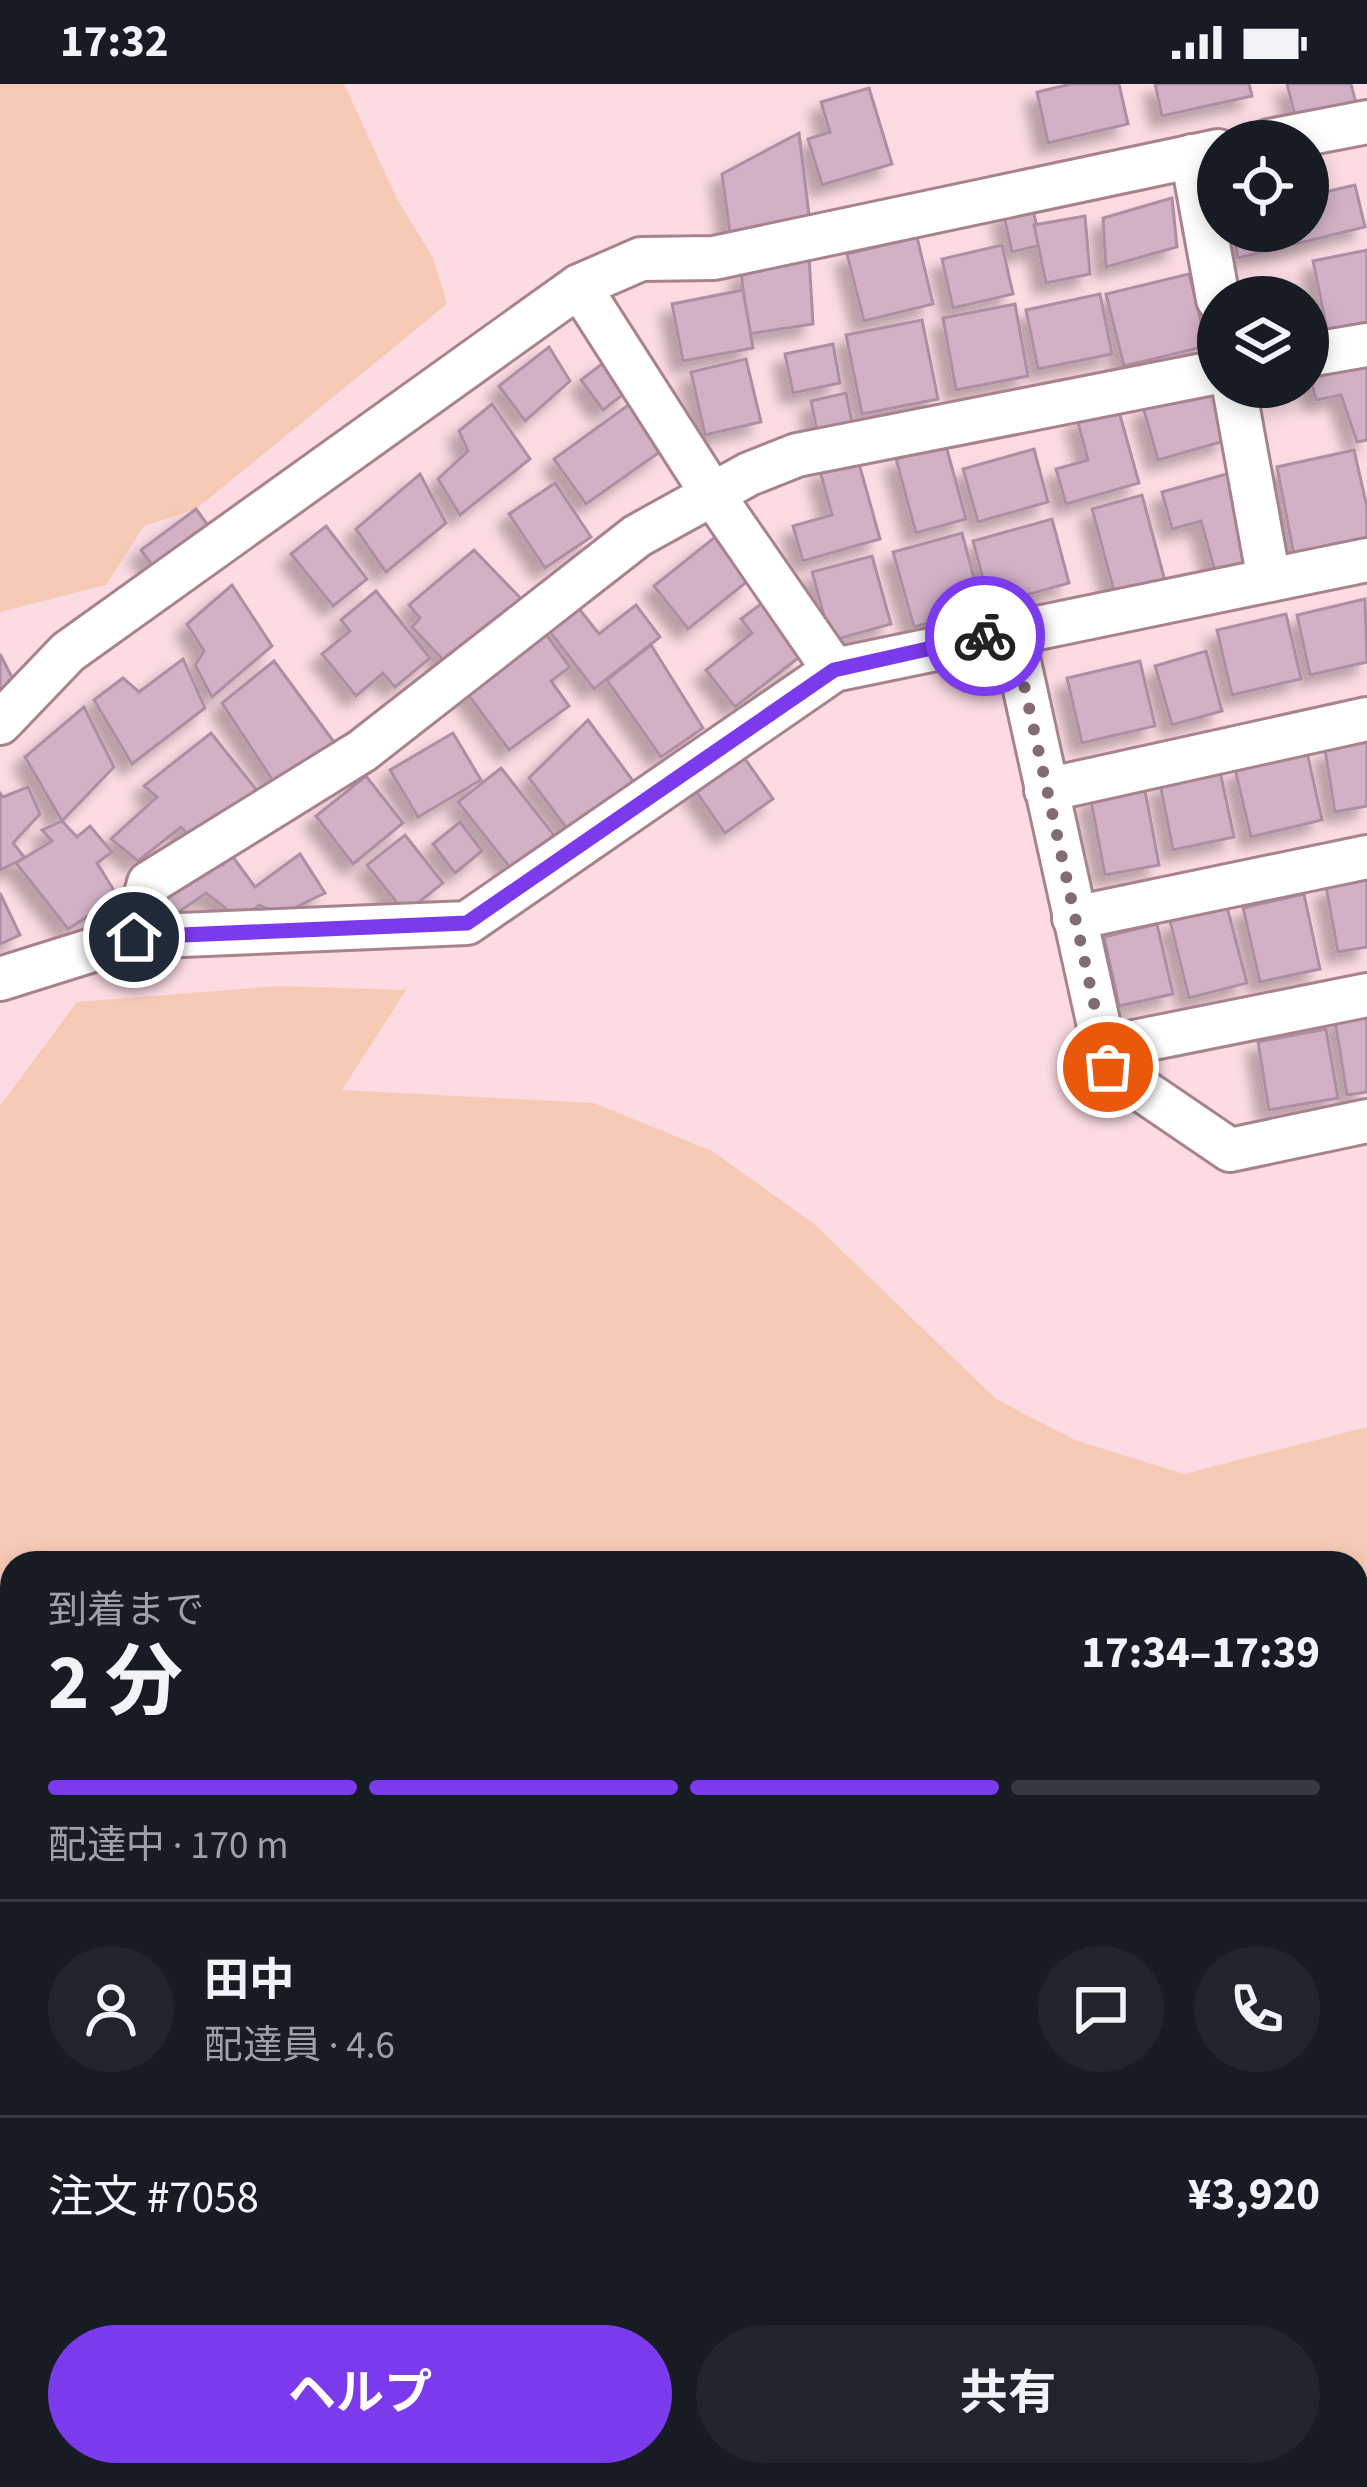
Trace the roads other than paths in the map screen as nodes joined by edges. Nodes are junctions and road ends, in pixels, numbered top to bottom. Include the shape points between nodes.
1 (1367, 122) edge
2 (1329, 129) edge
3 (1197, 156) edge
4 (579, 286) junction
5 (1367, 345) edge
6 (1329, 352) edge
7 (1197, 376) edge
8 (1238, 408) edge
9 (711, 492) junction
10 (1367, 560) edge
11 (1269, 580) junction
12 (1012, 630) junction
13 (834, 670) junction
14 (1367, 719) edge
15 (0, 724) edge
16 (1046, 790) junction
17 (1367, 857) edge
18 (1074, 918) junction
19 (134, 937) junction
20 (0, 979) edge
21 (1367, 995) edge
22 (1104, 1048) junction
23 (1367, 1121) edge

1 - 2 street
3 - 4 street via 714,258 641,259
4 - 9 street
4 - 15 street via 68,652
5 - 6 street
7 - 9 street via 797,455
8 - 11 street
9 - 13 street
9 - 19 street via 637,536 362,751 149,883
10 - 11 street
11 - 12 street
12 - 13 street
12 - 16 street
13 - 19 street via 467,923
14 - 16 street
16 - 18 street
17 - 18 street
18 - 22 street
19 - 20 street
21 - 22 street
22 - 23 street via 1108,1067 1230,1150

